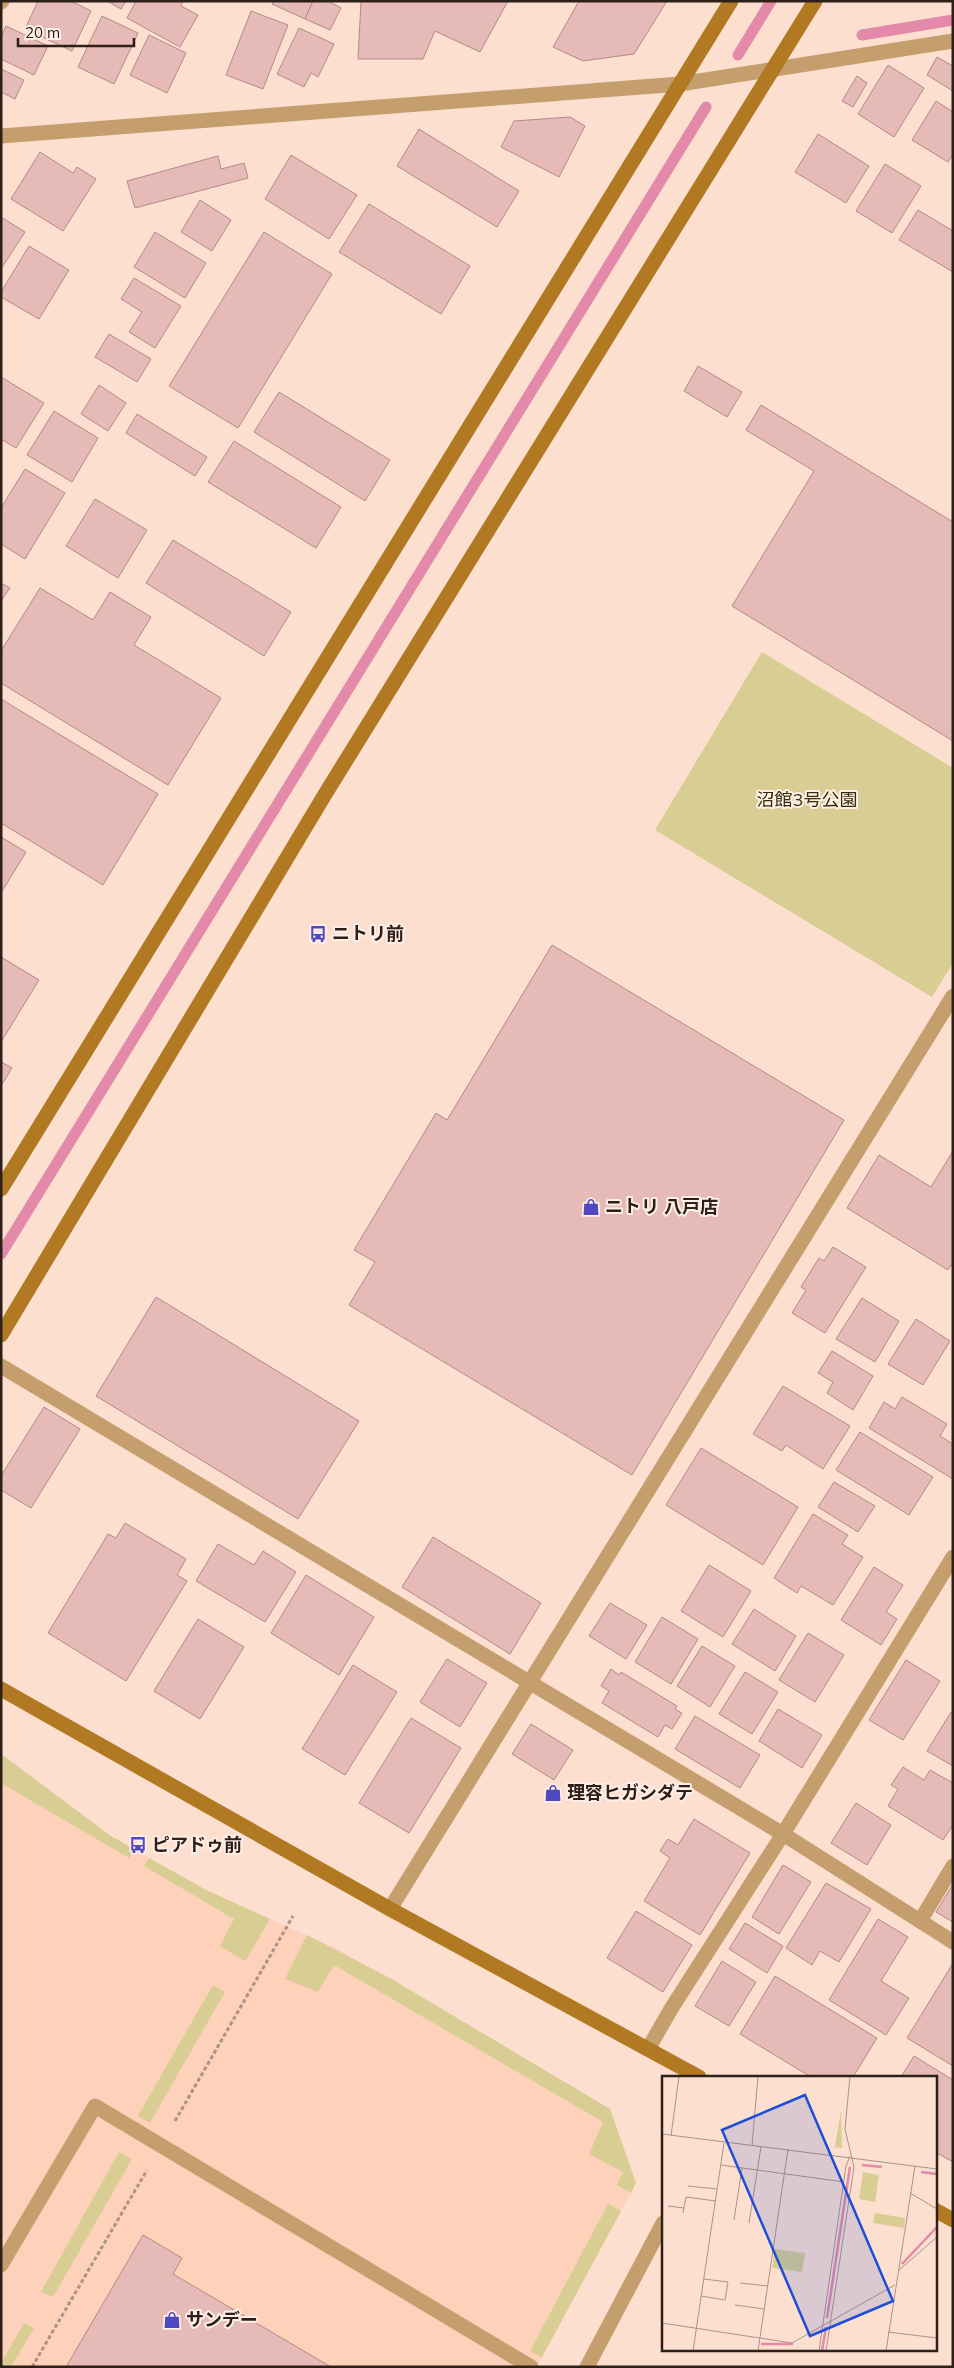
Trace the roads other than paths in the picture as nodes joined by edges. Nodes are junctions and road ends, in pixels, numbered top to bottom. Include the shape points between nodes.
1 (731, 1) edge
2 (816, 1) edge
3 (953, 42) edge
4 (773, 71) junction
5 (680, 84) junction
6 (1, 136) edge
7 (953, 996) edge
8 (1, 1189) edge
9 (1, 1336) edge
10 (1, 1366) edge
11 (953, 1557) edge
12 (529, 1681) junction
13 (1, 1689) edge
14 (783, 1834) junction
15 (953, 1866) edge
16 (390, 1909) junction
17 (920, 1921) junction
18 (953, 1942) edge
19 (648, 2050) junction
20 (697, 2076) edge
21 (936, 2211) edge
22 (953, 2220) edge
23 (662, 2225) edge
24 (1, 2265) edge
25 (531, 2367) edge
26 (588, 2367) edge

1 - 5 street
2 - 4 street
3 - 4 street
4 - 5 street
4 - 9 street via 324,796
5 - 6 street
5 - 8 street
7 - 12 street
10 - 12 street
11 - 14 street
12 - 14 street
12 - 16 street
13 - 16 street
14 - 17 street
14 - 19 street
15 - 17 street
16 - 19 street
17 - 18 street
19 - 20 street
21 - 22 street
23 - 26 street
24 - 25 street via 95,2106

